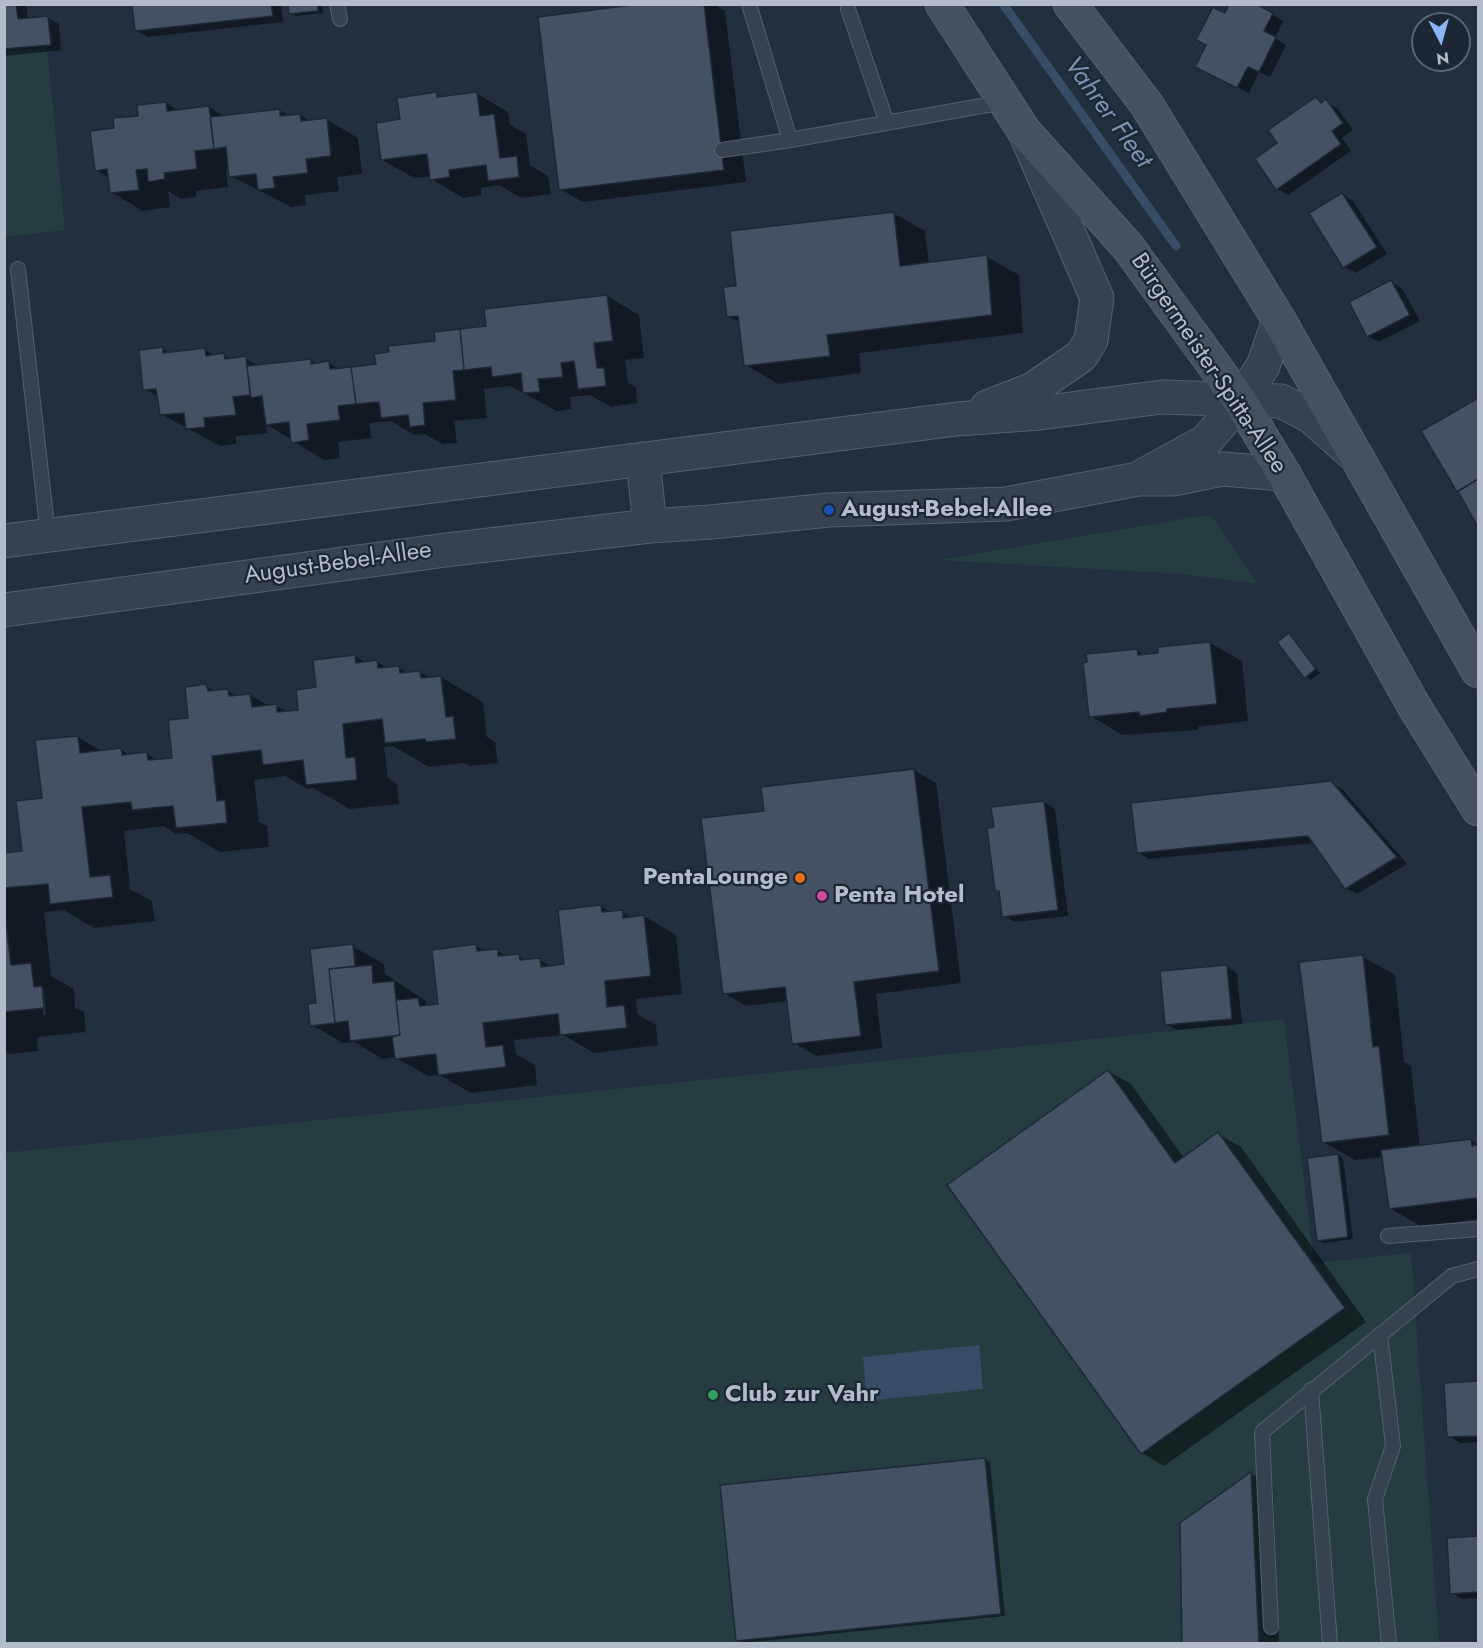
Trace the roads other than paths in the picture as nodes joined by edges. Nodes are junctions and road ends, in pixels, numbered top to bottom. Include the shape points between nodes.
1 (750, 4) edge
2 (942, 4) edge
3 (1070, 4) edge
4 (848, 9) dead end
5 (1004, 102) junction
6 (887, 123) junction
7 (1024, 131) junction
8 (790, 140) junction
9 (722, 150) dead end
10 (18, 269) dead end
11 (1279, 320) junction
12 (1240, 401) junction
13 (957, 419) junction
14 (643, 459) junction
15 (1359, 459) junction
16 (1284, 474) junction
17 (1137, 479) junction
18 (650, 526) junction
19 (48, 535) junction
20 (4, 541) edge
21 (4, 610) edge
22 (1479, 671) edge
23 (1479, 809) edge
24 (1479, 1229) edge
25 (1388, 1236) dead end
26 (1479, 1269) edge
27 (1380, 1334) junction
28 (1311, 1390) junction
29 (1271, 1627) dead end
30 (1330, 1644) edge
31 (1389, 1644) edge

1 - 8 lane
2 - 5 main road, Bürgermeister-Spitta-Allee
3 - 11 main road via 1147,105
4 - 6 lane
5 - 6 lane
5 - 7 main road, Bürgermeister-Spitta-Allee
6 - 8 lane
7 - 12 main road, Bürgermeister-Spitta-Allee via 1128,248
7 - 13 street via 1097,298 1091,340 1081,356 1033,388
8 - 9 lane
10 - 19 lane
11 - 12 street, August-Bebel-Allee via 1263,366
11 - 15 main road
12 - 13 street via 1162,397
12 - 15 street via 1281,401 1310,416
12 - 16 main road, Bürgermeister-Spitta-Allee
12 - 17 street, August-Bebel-Allee via 1206,441
13 - 14 street
14 - 18 street
14 - 19 street
15 - 22 main road
16 - 17 street, August-Bebel-Allee via 1222,469 1173,479
16 - 23 main road, Bürgermeister-Spitta-Allee via 1414,706
17 - 18 street, August-Bebel-Allee via 1006,504 829,510
18 - 21 street, August-Bebel-Allee
19 - 20 street
24 - 25 lane
26 - 27 lane via 1452,1276
27 - 28 lane
27 - 31 lane via 1393,1446 1375,1499
28 - 29 lane via 1262,1432
28 - 30 lane

